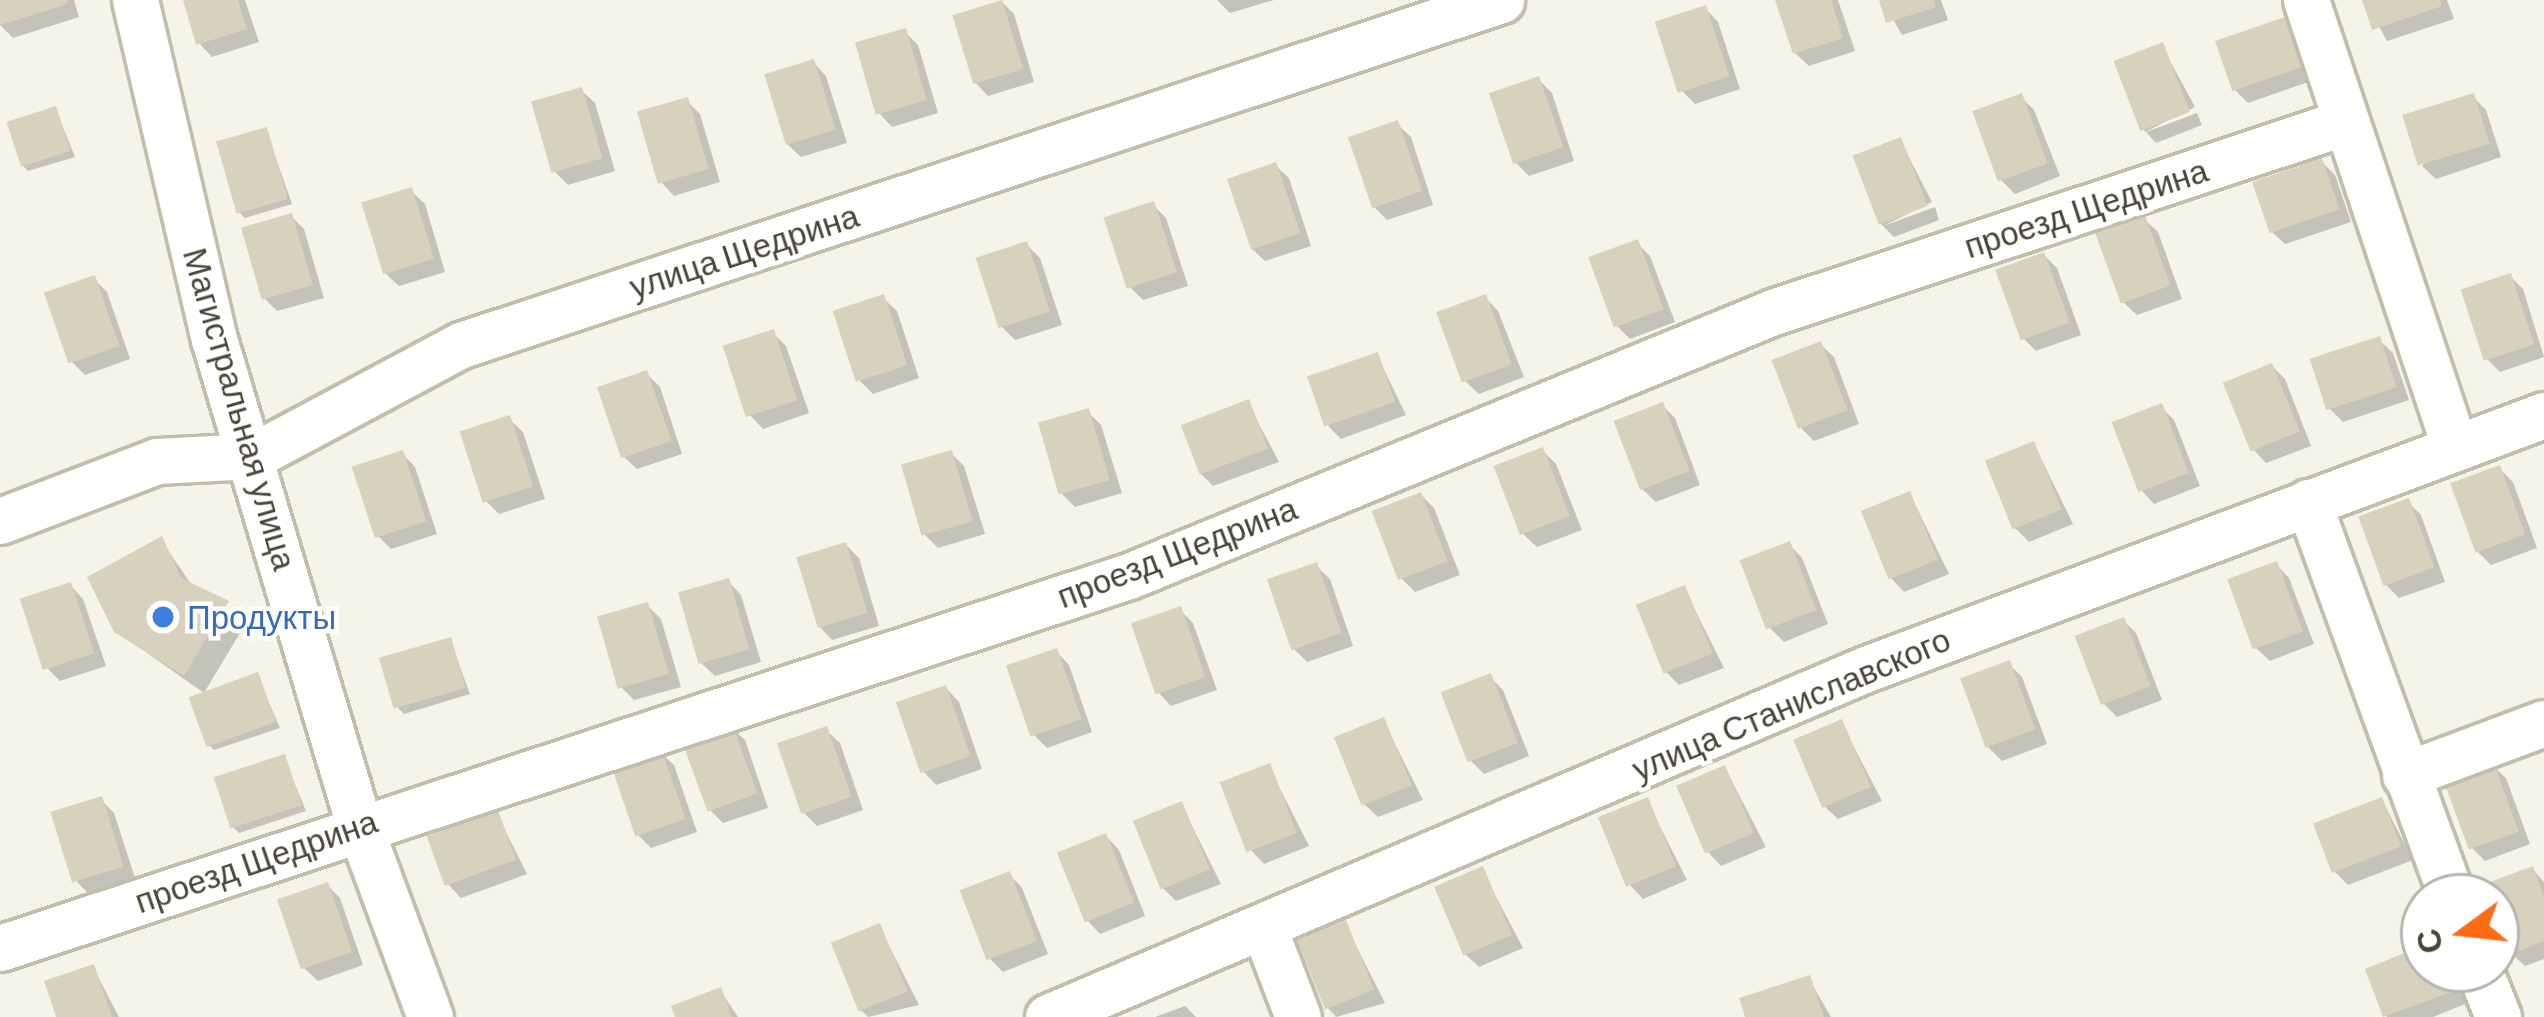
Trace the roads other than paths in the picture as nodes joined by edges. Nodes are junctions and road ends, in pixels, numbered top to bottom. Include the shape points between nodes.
1 (135, 0) edge
2 (1501, 0) edge
3 (2306, 0) edge
4 (2342, 123) junction
5 (2544, 415) edge
6 (2455, 448) junction
7 (254, 456) junction
8 (2308, 502) junction
9 (0, 521) edge
10 (2544, 723) edge
11 (2405, 776) junction
12 (359, 825) junction
13 (2443, 873) edge
14 (1264, 928) junction
15 (0, 948) edge
16 (430, 1017) edge
17 (1048, 1017) edge
18 (1298, 1017) edge

1 - 7 street, Магистральная улица via 214,339
2 - 7 street, улица Щедрина via 461,345
3 - 4 street
4 - 6 street
4 - 12 street, проезд Щедрина via 1773,312 1130,576
5 - 6 street, улица Станиславского
6 - 8 street, улица Станиславского
7 - 9 street, улица Щедрина via 157,461
7 - 12 street, Магистральная улица
8 - 11 street
8 - 14 street, улица Станиславского via 1866,669
10 - 11 street
11 - 13 street
12 - 15 street, проезд Щедрина
12 - 16 street, Магистральная улица
14 - 17 street, улица Станиславского
14 - 18 street

